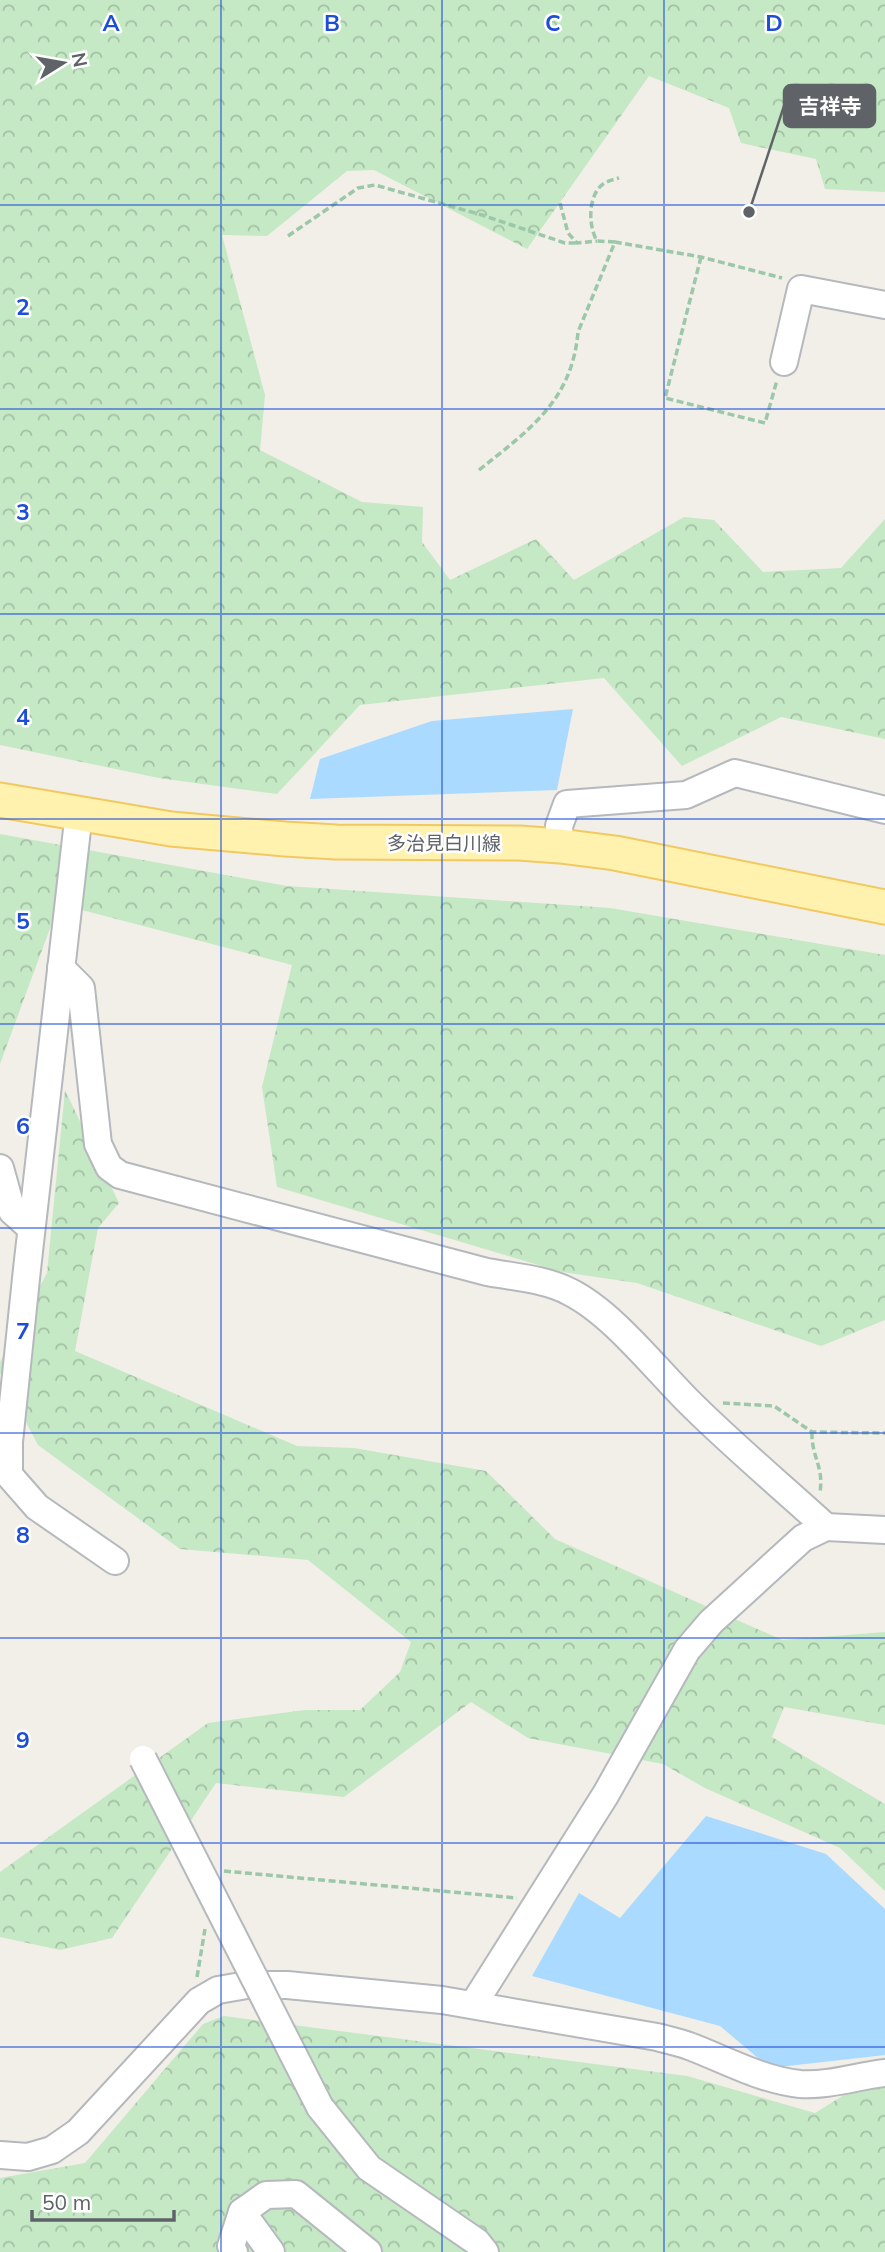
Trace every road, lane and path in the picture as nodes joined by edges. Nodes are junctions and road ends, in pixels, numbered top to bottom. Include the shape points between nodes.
1 (619, 178) dead end
2 (560, 203) dead end
3 (288, 236) dead end
4 (597, 240) junction
5 (615, 242) junction
6 (577, 243) junction
7 (701, 257) junction
8 (801, 289) junction
9 (885, 305) edge
10 (784, 362) joint
11 (479, 470) dead end
12 (0, 800) edge
13 (885, 810) edge
14 (79, 812) junction
15 (560, 846) junction
16 (885, 907) edge
17 (61, 968) junction
18 (0, 1168) edge
19 (32, 1228) junction
20 (689, 1402) junction
21 (812, 1432) junction
22 (885, 1433) edge
23 (819, 1521) junction
24 (885, 1530) edge
25 (115, 1562) dead end
26 (143, 1759) dead end
27 (214, 1870) dead end
28 (540, 1900) junction
29 (206, 1922) dead end
30 (199, 2001) junction
31 (473, 2006) junction
32 (885, 2073) edge
33 (0, 2154) edge
34 (242, 2212) junction
35 (234, 2252) edge
36 (271, 2252) edge
37 (368, 2252) edge
38 (485, 2252) edge

1 - 4 path via 597,190 591,229
2 - 6 path via 568,233
3 - 6 path via 358,188 375,185
4 - 5 path
4 - 6 path
5 - 7 path
5 - 11 path via 553,405
7 - 8 path via 792,281
7 - 10 path via 665,398 765,424
8 - 9 street
8 - 10 street
12 - 14 main road, 多治見白川線
13 - 15 street via 735,773 686,795 567,804 559,826
14 - 15 main road, 多治見白川線 via 171,829 285,839
14 - 17 street
15 - 16 main road, 多治見白川線
17 - 19 street
17 - 20 street via 81,988 98,1144 109,1167 120,1175 568,1291 615,1326
18 - 19 street via 12,1211
19 - 25 street via 9,1475 37,1507
20 - 21 path via 774,1406
20 - 23 street
21 - 22 path
21 - 23 path via 822,1477
23 - 24 street
23 - 28 street via 687,1650
26 - 38 street, bridge via 320,2107 369,2168
27 - 28 path
28 - 31 street
29 - 30 path via 196,1987
30 - 31 street via 218,1990 287,1984
30 - 33 street via 78,2132 51,2150 29,2157
31 - 32 street via 657,2037 798,2084
34 - 35 street via 231,2246
34 - 36 street
34 - 37 street via 266,2195 296,2194

